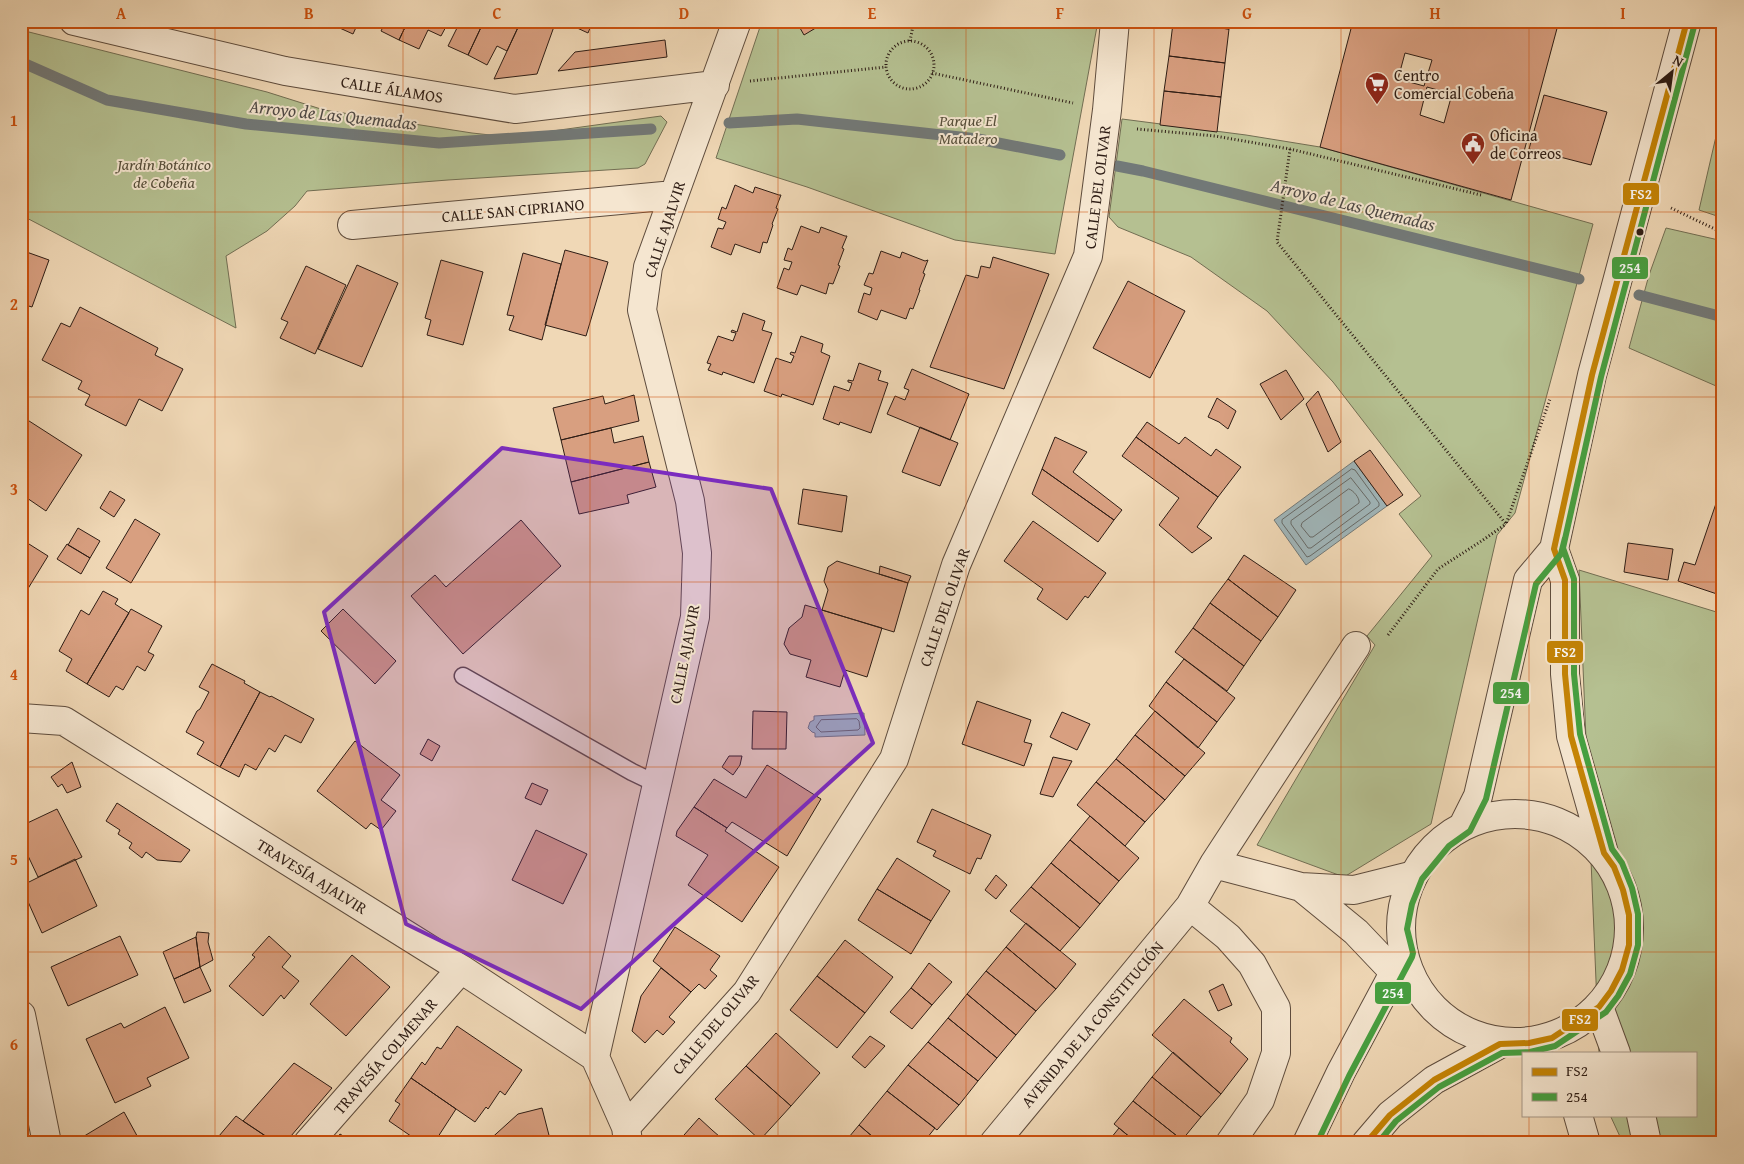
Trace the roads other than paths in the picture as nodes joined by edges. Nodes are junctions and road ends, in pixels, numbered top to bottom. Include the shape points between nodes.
1 (74, 21) edge
2 (737, 21) edge
3 (1115, 21) edge
4 (1687, 21) edge
5 (715, 85) junction
6 (674, 195) junction
7 (352, 225) dead end
8 (1554, 549) junction
9 (1356, 646) road end
10 (463, 676) dead end
11 (21, 718) edge
12 (657, 784) junction
13 (1463, 826) junction
14 (1604, 853) junction
15 (1214, 864) junction
16 (1414, 874) junction
17 (1301, 887) junction
18 (1190, 906) junction
19 (1399, 963) junction
20 (461, 969) junction
21 (1600, 1007) junction
22 (21, 1015) edge
23 (1510, 1049) edge
24 (1616, 1052) edge
25 (595, 1057) junction
26 (1578, 1116) edge
27 (1641, 1116) edge
28 (627, 1135) edge
29 (47, 1143) edge
30 (308, 1143) edge
31 (994, 1143) edge
32 (1230, 1143) edge
33 (1307, 1143) edge
34 (1366, 1143) edge
35 (1586, 1143) edge
36 (1647, 1143) edge

1 - 5 street, CALLE ÁLAMOS via 285,71 515,109
2 - 5 street, CALLE AJALVIR
3 - 28 street, CALLE DEL OLIVAR via 1088,256 956,564 894,759 747,992
4 - 8 street via 1592,374
5 - 6 street, CALLE AJALVIR
6 - 7 street, CALLE SAN CIPRIANO
6 - 12 street, CALLE AJALVIR via 648,267 642,310 690,500 696,562 695,617
8 - 13 street via 1528,580 1478,796
8 - 14 street via 1565,580 1565,674 1571,736
9 - 15 street, AVENIDA DE LA CONSTITUCIÓN
10 - 12 lane
11 - 20 street, TRAVESÍA AJALVIR via 64,722
12 - 25 street, CALLE AJALVIR
13 - 14 street via 1494,816 1530,814 1563,823 1584,835
13 - 16 street via 1443,839
14 - 21 street via 1614,867 1623,890 1629,915 1629,945 1622,970
15 - 17 street
15 - 18 street, AVENIDA DE LA CONSTITUCIÓN
16 - 17 street via 1354,890
16 - 19 street via 1398,929
17 - 19 street
18 - 31 street, AVENIDA DE LA CONSTITUCIÓN
18 - 32 street via 1228,937 1252,964 1276,1008 1276,1053 1260,1100
19 - 23 street via 1441,1014 1468,1034
19 - 33 street
20 - 25 street, TRAVESÍA AJALVIR
20 - 30 street, TRAVESÍA COLMENAR
21 - 23 street via 1552,1038
21 - 24 street
22 - 29 street
23 - 34 street via 1434,1080 1390,1115
25 - 28 street
26 - 35 street
27 - 36 street

